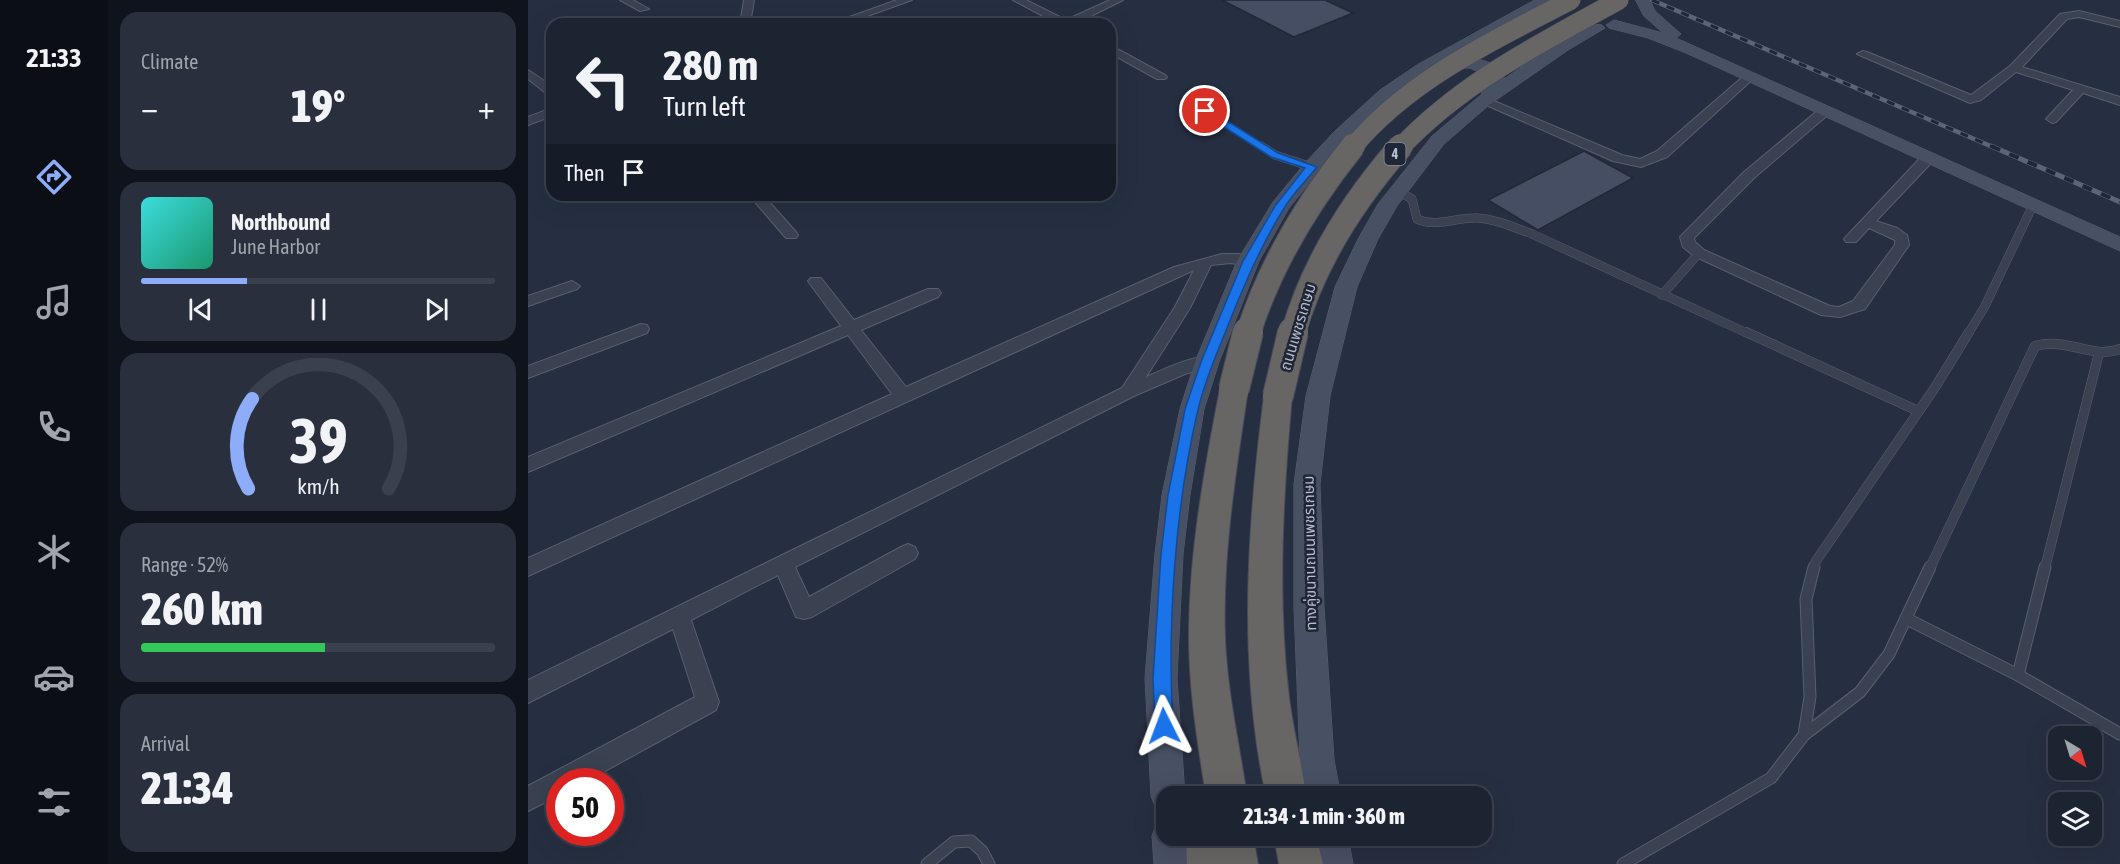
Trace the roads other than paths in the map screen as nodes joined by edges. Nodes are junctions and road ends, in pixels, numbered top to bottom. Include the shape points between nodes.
1 (625, 0) edge
2 (749, 0) edge
3 (907, 0) edge
4 (1018, 0) edge
5 (1118, 0) edge
6 (1571, 0) edge
7 (1643, 0) edge
8 (1550, 1) edge
9 (1625, 4) edge
10 (644, 9) dead end
11 (746, 18) edge
12 (853, 18) edge
13 (1054, 18) edge
14 (1079, 18) edge
15 (2120, 24) edge
16 (1605, 27) junction
17 (1673, 34) junction
18 (1481, 47) junction
19 (1116, 51) edge
20 (1863, 54) dead end
21 (2014, 68) junction
22 (528, 73) edge
23 (1161, 77) dead end
24 (1749, 77) junction
25 (546, 86) edge
26 (2081, 88) junction
27 (1386, 94) junction
28 (1483, 101) junction
29 (2120, 101) edge
30 (1826, 110) junction
31 (1205, 111) dead end
32 (546, 114) edge
33 (1463, 117) junction
34 (2052, 119) dead end
35 (528, 121) edge
36 (1929, 157) junction
37 (1312, 167) junction
38 (1398, 191) junction
39 (761, 201) edge
40 (2033, 205) junction
41 (1866, 222) junction
42 (791, 235) dead end
43 (2120, 236) edge
44 (1851, 239) dead end
45 (2120, 245) edge
46 (1699, 253) junction
47 (1206, 261) junction
48 (1248, 261) junction
49 (816, 281) dead end
50 (573, 286) dead end
51 (933, 293) dead end
52 (1662, 295) junction
53 (528, 301) edge
54 (853, 328) junction
55 (641, 329) dead end
56 (2120, 349) edge
57 (2099, 353) junction
58 (1207, 362) junction
59 (528, 372) edge
60 (1128, 392) junction
61 (903, 396) junction
62 (1918, 411) junction
63 (528, 465) edge
64 (908, 553) dead end
65 (783, 562) junction
66 (528, 567) edge
67 (679, 615) junction
68 (1907, 619) junction
69 (1209, 674) junction
70 (2018, 675) junction
71 (528, 692) edge
72 (2120, 734) edge
73 (1804, 735) junction
74 (586, 768) edge
75 (1167, 786) edge
76 (1208, 786) edge
77 (1225, 786) edge
78 (1284, 786) edge
79 (1322, 786) edge
80 (546, 789) edge
81 (528, 799) edge
82 (1171, 846) edge
83 (1208, 846) edge
84 (1233, 846) edge
85 (1297, 846) edge
86 (1332, 846) edge
87 (927, 864) edge
88 (989, 864) edge
89 (1172, 864) edge
90 (1209, 864) edge
91 (1236, 864) edge
92 (1301, 864) edge
93 (1335, 864) edge
94 (1623, 864) edge

1 - 10 street
2 - 11 street
3 - 12 street
4 - 13 street
5 - 14 street
6 - 18 highway, 4, bridge
7 - 17 main road via 1649,13
8 - 16 main road via 1542,8 1555,20 1567,25
8 - 18 highway, bridge
8 - 27 main road via 1467,43
9 - 16 main road, ทางคู่ขนานถนนเพชรเกษม via 1626,17
9 - 17 main road
9 - 78 highway, ถนนเพชรเกษม / 4, bridge via 1511,62 1440,109 1371,182 1335,235 1310,284 1278,396 1268,477 1263,577 1266,659
15 - 21 street via 2079,14 2064,16
16 - 24 main road via 1652,34
16 - 28 main road, ทางคู่ขนานถนนเพชรเกษม / 4 via 1562,47
17 - 43 main road
18 - 69 highway, 4, bridge via 1404,98 1361,138 1306,210 1274,270 1249,329 1217,485 1208,586
19 - 23 street
20 - 21 street via 1970,99
21 - 26 street
22 - 25 street
24 - 28 street via 1667,150 1641,163 1618,158
24 - 30 main road
26 - 29 street
26 - 34 street
27 - 33 main road via 1439,64 1461,61 1483,65 1495,74 1496,84
27 - 37 main road
28 - 33 main road, ทางคู่ขนานถนนเพชรเกษม / 4
30 - 36 main road
30 - 46 street via 1749,175 1687,237 1688,244
31 - 37 lane via 1275,155
32 - 35 street
33 - 38 main road, ทางคู่ขนานถนนเพชรเกษม / 4 via 1438,140
36 - 40 main road
36 - 41 street
37 - 48 main road via 1280,206
38 - 52 lane via 1412,199 1417,219 1426,224 1479,218 1516,228
38 - 79 main road, ทางคู่ขนานถนนเพชรเกษม / 4 via 1368,239 1346,287 1326,362 1314,429 1307,484 1309,607 1317,760
39 - 42 street
40 - 45 main road
40 - 62 lane via 1985,306
41 - 44 street
41 - 46 street via 1892,231 1902,238 1902,245 1859,305 1840,312 1827,311
46 - 52 lane
47 - 48 street via 1236,257
47 - 60 street via 1182,308
47 - 61 street
48 - 58 main road
49 - 54 street
50 - 53 street
51 - 54 street
52 - 62 lane
54 - 61 street
54 - 63 street
55 - 59 street
56 - 57 lane via 2112,354
57 - 68 lane via 2058,341 2035,346
57 - 70 lane
58 - 60 street via 1180,369
58 - 75 main road via 1192,409 1169,554 1161,678
60 - 65 street
61 - 66 street
62 - 73 lane via 1816,561 1806,599 1810,698
64 - 65 street via 804,610
65 - 67 street
67 - 71 street
67 - 74 street via 708,702
68 - 70 lane
68 - 73 lane via 1889,654 1860,692
69 - 76 highway
69 - 77 highway, 4
70 - 72 lane
73 - 94 lane via 1771,778
80 - 81 street
82 - 89 main road
83 - 90 highway
84 - 91 highway
85 - 92 highway
86 - 93 main road
87 - 88 lane via 954,842 971,841

